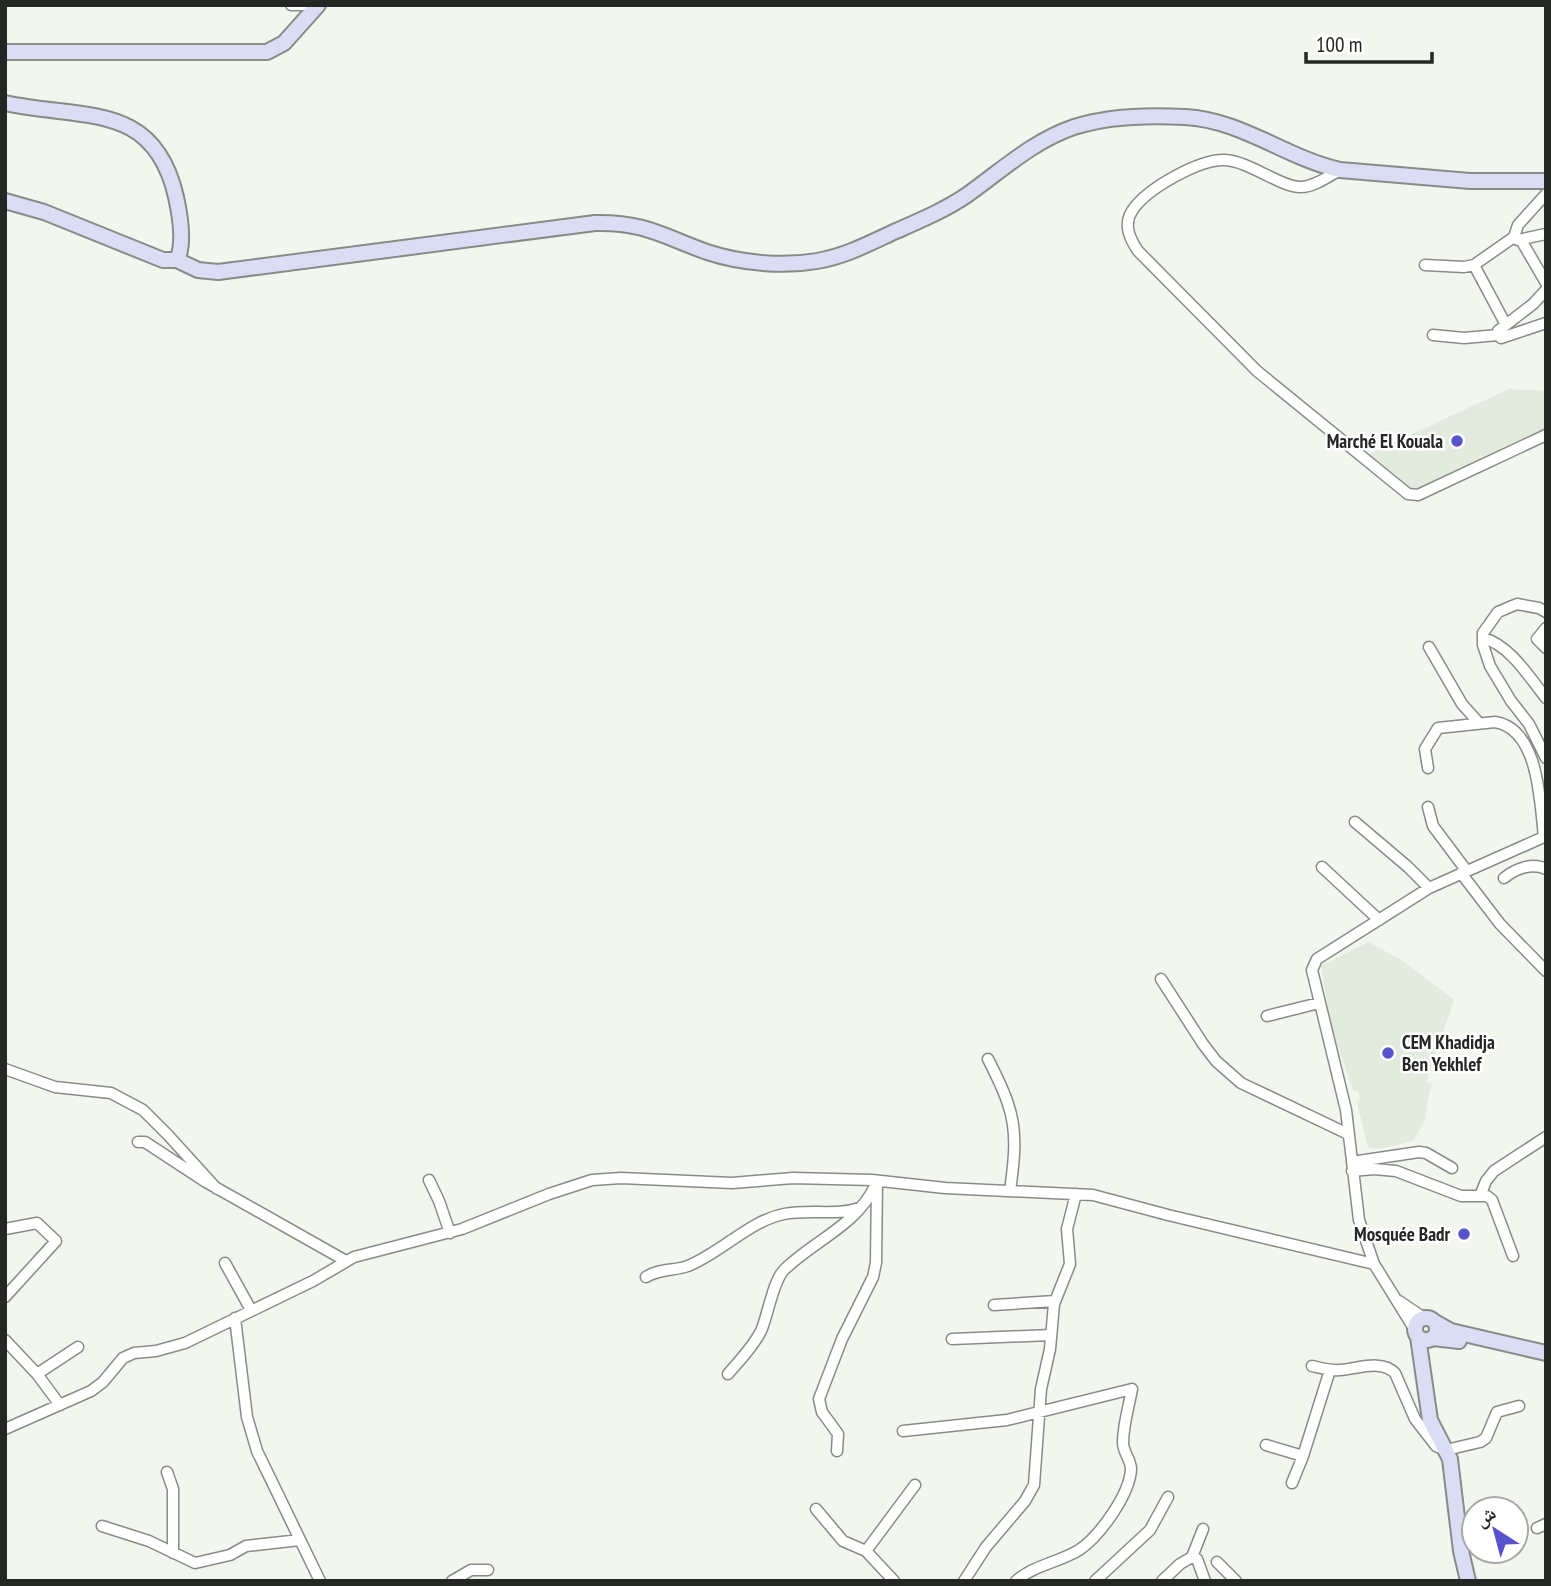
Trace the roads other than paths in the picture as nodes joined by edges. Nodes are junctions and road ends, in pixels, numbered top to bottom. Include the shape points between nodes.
1 (291, 5) edge
2 (303, 5) edge
3 (318, 5) edge
4 (5, 52) edge
5 (5, 103) edge
6 (1340, 170) junction
7 (1546, 181) edge
8 (1546, 194) edge
9 (5, 201) edge
10 (1546, 234) edge
11 (1517, 238) junction
12 (177, 260) junction
13 (1425, 265) dead end
14 (1474, 265) junction
15 (1546, 283) edge
16 (1546, 290) edge
17 (1546, 323) edge
18 (1506, 325) junction
19 (1433, 335) dead end
20 (1497, 335) junction
21 (1546, 435) edge
22 (1546, 612) edge
23 (1546, 628) edge
24 (1483, 638) junction
25 (1429, 647) dead end
26 (1546, 648) edge
27 (1546, 698) edge
28 (1479, 723) junction
29 (1546, 758) edge
30 (1428, 768) dead end
31 (1428, 807) dead end
32 (1355, 822) dead end
33 (1545, 836) edge
34 (1322, 867) dead end
35 (1546, 869) edge
36 (1464, 871) junction
37 (1504, 878) dead end
38 (1429, 888) junction
39 (1379, 920) junction
40 (1546, 971) edge
41 (1161, 979) dead end
42 (1319, 1003) junction
43 (1267, 1016) dead end
44 (988, 1059) dead end
45 (5, 1069) edge
46 (1348, 1134) junction
47 (1546, 1137) edge
48 (138, 1142) dead end
49 (1352, 1166) junction
50 (1452, 1168) dead end
51 (429, 1180) dead end
52 (877, 1181) junction
53 (217, 1189) junction
54 (1010, 1191) junction
55 (1076, 1194) junction
56 (1480, 1196) junction
57 (861, 1208) junction
58 (5, 1229) edge
59 (450, 1233) junction
60 (1513, 1256) dead end
61 (346, 1262) junction
62 (225, 1263) dead end
63 (1374, 1264) junction
64 (646, 1277) dead end
65 (5, 1297) edge
66 (1398, 1300) junction
67 (1055, 1301) junction
68 (994, 1305) dead end
69 (251, 1310) junction
70 (235, 1318) junction
71 (1426, 1331) junction
72 (1051, 1335) junction
73 (952, 1339) dead end
74 (7, 1344) edge
75 (78, 1347) dead end
76 (1546, 1353) edge
77 (1546, 1363) edge
78 (1312, 1366) dead end
79 (1330, 1370) junction
80 (37, 1374) junction
81 (728, 1374) dead end
82 (60, 1405) junction
83 (1519, 1406) dead end
84 (1038, 1411) junction
85 (5, 1430) edge
86 (903, 1431) dead end
87 (1266, 1445) dead end
88 (1446, 1450) junction
89 (837, 1451) dead end
90 (1303, 1456) junction
91 (167, 1472) dead end
92 (1292, 1483) dead end
93 (915, 1485) dead end
94 (1168, 1497) dead end
95 (816, 1509) dead end
96 (102, 1526) dead end
97 (1203, 1529) dead end
98 (300, 1540) junction
99 (866, 1550) junction
100 (173, 1553) junction
101 (1192, 1557) junction
102 (1217, 1562) dead end
103 (488, 1570) dead end
104 (320, 1581) edge
105 (452, 1581) edge
106 (894, 1581) edge
107 (964, 1581) edge
108 (1016, 1581) edge
109 (1095, 1581) edge
110 (1162, 1581) edge
111 (1205, 1581) edge
112 (1236, 1581) edge
113 (1468, 1581) edge

1 - 2 street
3 - 4 main road via 284,43 267,52
5 - 12 main road via 93,116 146,136 162,155 172,179 181,250
6 - 7 main road via 1501,183
6 - 12 main road via 1218,122 1146,117 1076,127 1052,137 947,208 858,250 817,261 782,264 737,258 621,223 218,272 198,270
6 - 21 street via 1298,188 1241,163 1206,162 1141,202 1132,211 1129,237 1257,371 1408,494 1418,495
8 - 11 street via 1518,225
9 - 12 main road via 163,260
10 - 11 street
11 - 14 street
11 - 15 street
13 - 14 street
14 - 18 street
16 - 18 street
17 - 20 street via 1502,338
18 - 20 street
19 - 20 street
22 - 24 street via 1517,604 1498,612
23 - 26 street via 1536,639
24 - 27 street via 1493,640 1516,660
24 - 29 street via 1490,666 1530,724
25 - 28 street via 1462,704
28 - 30 street via 1438,728 1425,749
28 - 33 street via 1504,723 1523,741 1536,775
31 - 36 street via 1433,826
32 - 38 street
33 - 36 street
34 - 39 street
35 - 37 street via 1531,866
36 - 38 street
36 - 40 street via 1500,924
38 - 39 street
39 - 42 street via 1317,958 1312,970
41 - 46 street via 1203,1044 1228,1073
42 - 43 street
42 - 46 street
44 - 54 street via 1009,1104 1015,1148
45 - 53 street via 55,1087 111,1093 143,1110
46 - 49 street
47 - 56 street via 1494,1171
48 - 53 street via 145,1142
49 - 50 street via 1419,1152
49 - 56 street via 1396,1171 1461,1196
49 - 63 street via 1359,1220
51 - 59 street
52 - 54 street
52 - 57 street
52 - 59 street via 592,1180
52 - 89 street via 873,1277 819,1399 822,1412 838,1434
53 - 61 street
54 - 55 street
55 - 63 street via 1118,1200
55 - 67 street via 1067,1229 1070,1264
56 - 60 street via 1492,1200
57 - 64 street via 781,1214 691,1265
57 - 81 street via 781,1273 762,1329
58 - 65 street via 37,1223 57,1241
59 - 61 street
61 - 69 street
62 - 69 street
63 - 66 street
66 - 71 street
66 - 71 street
67 - 68 street
67 - 72 street
69 - 70 street
70 - 82 street via 185,1343 134,1353 91,1391
70 - 98 street via 247,1417 257,1451
71 - 76 main road via 1451,1331
71 - 77 main road
71 - 88 main road via 1422,1367 1430,1420
72 - 73 street
72 - 84 street
74 - 80 street
75 - 80 street
78 - 79 street
79 - 88 street via 1390,1368 1415,1419 1436,1446
79 - 90 street
80 - 82 street
82 - 85 street
83 - 88 street via 1497,1412 1480,1442
84 - 86 street via 1007,1420
84 - 107 street via 1034,1485
84 - 108 street via 1132,1389 1123,1442 1131,1466 1102,1530 1075,1552
87 - 90 street
88 - 113 main road
90 - 92 street
91 - 100 street via 173,1489
93 - 99 street
94 - 109 street via 1150,1530
95 - 99 street via 843,1541
96 - 100 street
97 - 101 street
98 - 100 street via 246,1546 195,1563
98 - 104 street
99 - 106 street
101 - 110 street
101 - 111 street
102 - 112 street
103 - 105 street via 471,1570

